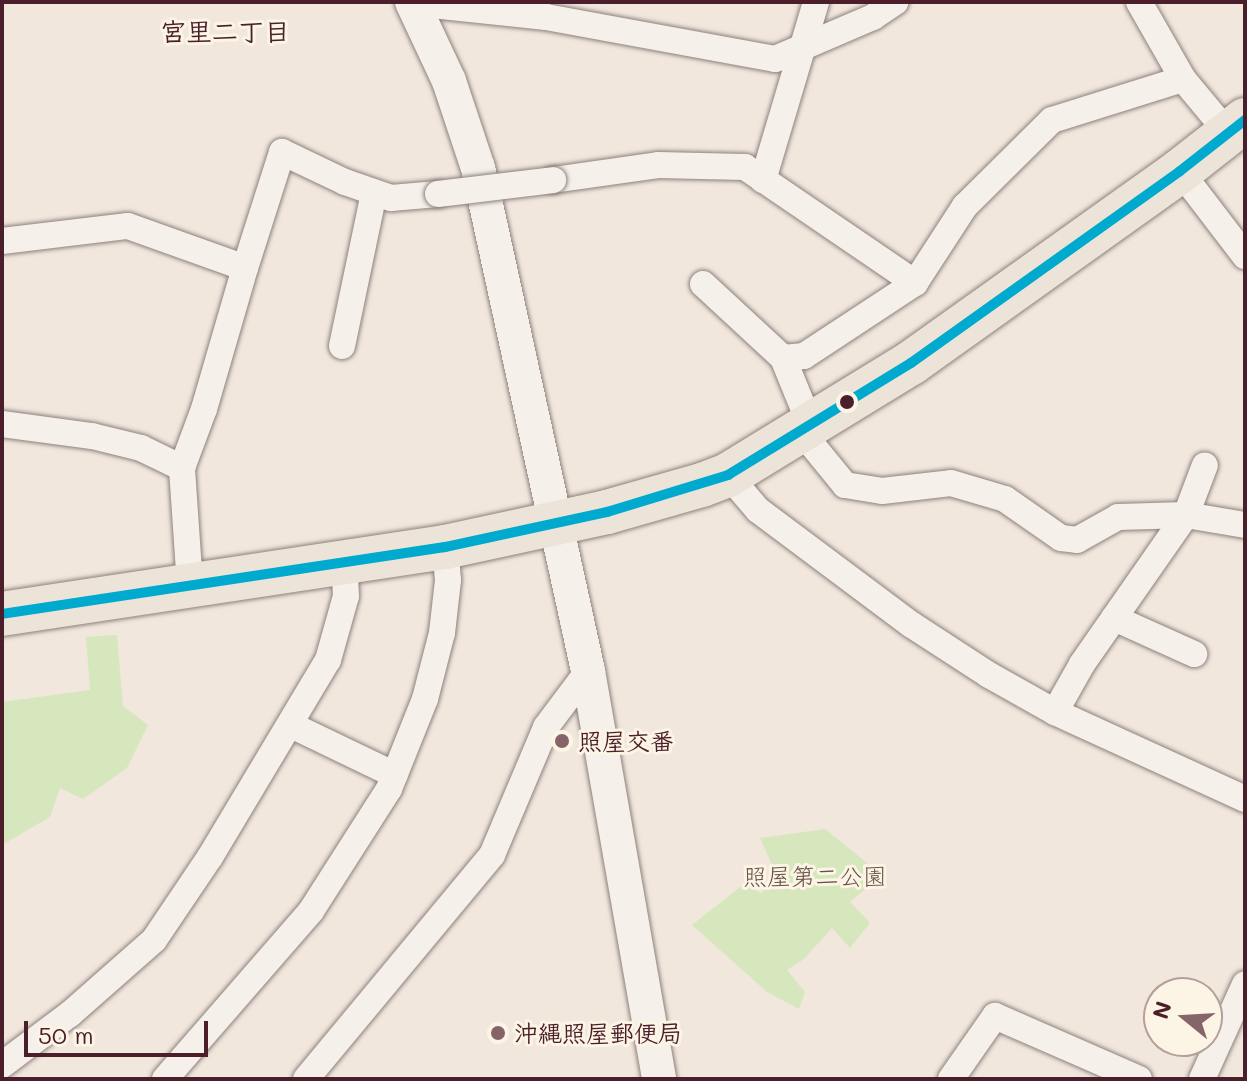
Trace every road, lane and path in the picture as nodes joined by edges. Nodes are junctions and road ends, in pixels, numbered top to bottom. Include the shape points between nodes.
1 (412, 2) edge
2 (816, 2) edge
3 (895, 2) edge
4 (1139, 2) edge
5 (802, 47) junction
6 (1183, 79) junction
7 (1237, 126) edge
8 (1180, 171) junction
9 (763, 180) junction
10 (374, 193) junction
11 (2, 241) edge
12 (1245, 256) edge
13 (245, 268) junction
14 (915, 283) junction
15 (703, 284) dead end
16 (342, 346) dead end
17 (783, 358) junction
18 (2, 424) edge
19 (805, 427) junction
20 (1205, 465) dead end
21 (182, 468) junction
22 (728, 475) junction
23 (1186, 515) junction
24 (556, 522) junction
25 (1245, 525) edge
26 (445, 547) junction
27 (344, 563) junction
28 (190, 586) junction
29 (2, 614) edge
30 (1114, 618) junction
31 (1194, 654) dead end
32 (588, 671) junction
33 (1055, 712) junction
34 (291, 725) junction
35 (395, 775) junction
36 (1245, 799) edge
37 (1245, 984) edge
38 (2, 1065) edge
39 (165, 1079) edge
40 (306, 1079) edge
41 (659, 1079) edge
42 (951, 1079) edge
43 (1139, 1079) edge
44 (1202, 1079) edge

1 - 5 street via 546,17 775,59
1 - 24 street via 449,81 478,168
2 - 5 street
3 - 5 street
4 - 6 street
5 - 9 street
6 - 7 street
6 - 14 street via 1052,120 965,206
7 - 8 highway
8 - 12 street
8 - 19 highway via 911,363
9 - 10 street, bridge via 745,167 658,165 438,194 391,198
9 - 14 street
10 - 13 street via 282,152
10 - 16 street
11 - 13 street via 128,226
13 - 21 street
14 - 17 street via 804,356
15 - 17 street
17 - 19 street
18 - 21 street via 92,436 141,448
19 - 22 highway
19 - 23 street via 845,485 882,491 951,483 1005,499 1061,538 1077,540 1118,517
20 - 23 street
21 - 28 street
22 - 24 highway via 669,496
22 - 33 street via 758,510 912,625
23 - 25 street
23 - 30 street
24 - 26 highway
24 - 32 street
26 - 27 highway
26 - 35 street via 448,580 442,633 425,699
27 - 28 highway
27 - 34 street via 346,596 328,660
28 - 29 highway
30 - 31 street
30 - 33 street
32 - 40 street via 546,727 492,855
32 - 41 street
33 - 36 street
34 - 35 street
34 - 38 street via 154,940
35 - 39 street via 311,911
37 - 44 street
42 - 43 street via 995,1016

